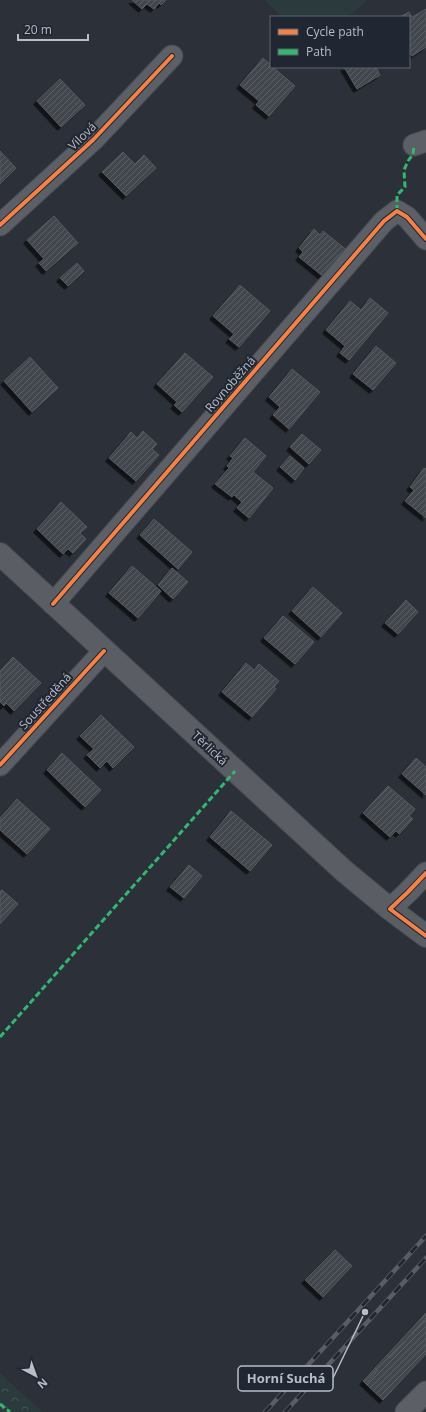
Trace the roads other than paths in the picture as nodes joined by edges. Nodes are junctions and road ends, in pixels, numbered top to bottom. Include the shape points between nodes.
1 (172, 56) dead end
2 (0, 225) edge
3 (426, 239) edge
4 (0, 554) edge
5 (54, 604) junction
6 (104, 650) junction
7 (0, 765) edge
8 (426, 873) edge
9 (390, 909) junction
10 (426, 936) edge
11 (426, 1392) edge
12 (406, 1412) edge

1 - 2 street, Vilová via 93,140
3 - 5 street, Rovnoběžná via 407,217 397,211 384,221
4 - 5 main road, Těrlická
5 - 6 main road, Těrlická
6 - 7 street, Soustředěná
6 - 9 main road, Těrlická via 344,871
8 - 9 street
9 - 10 main road, Těrlická
11 - 12 street

